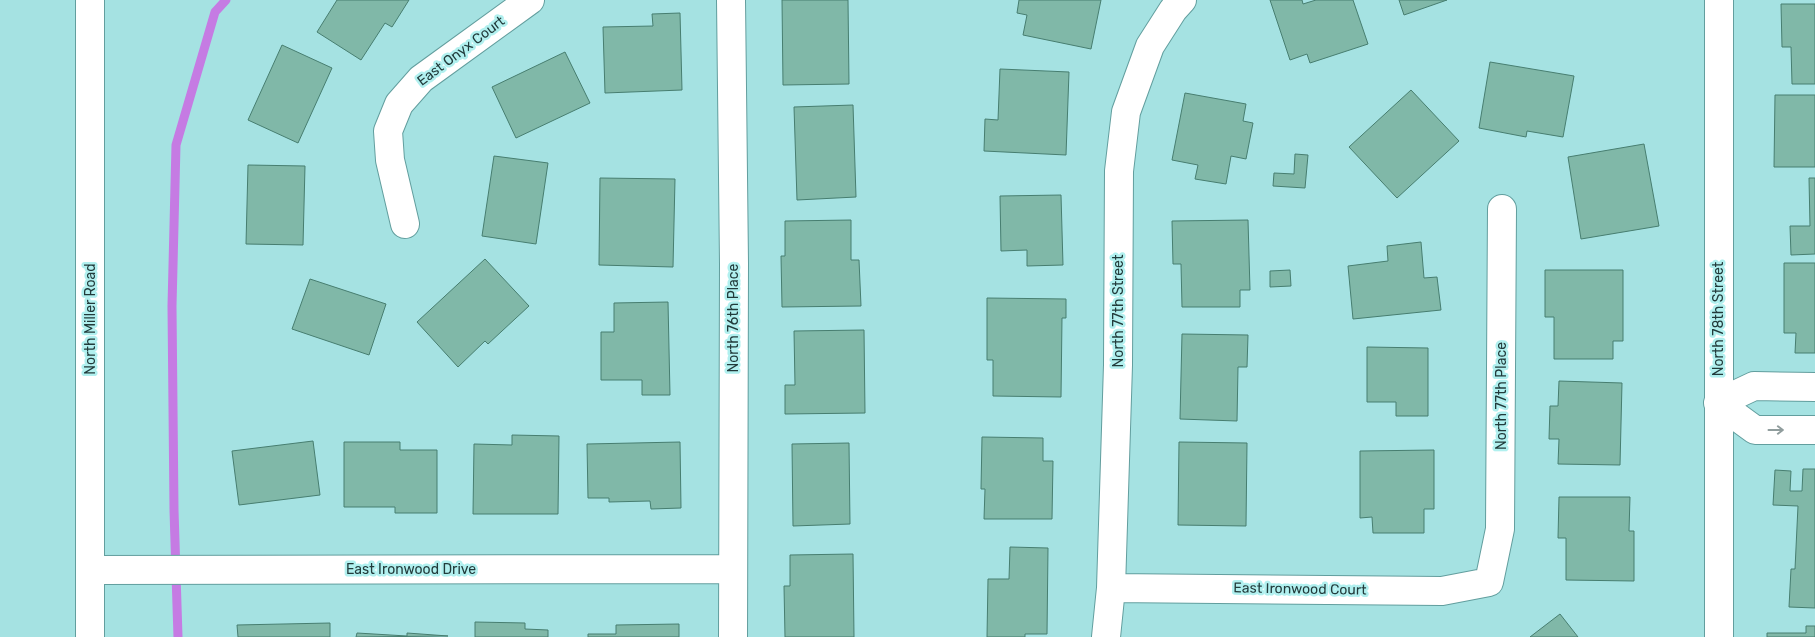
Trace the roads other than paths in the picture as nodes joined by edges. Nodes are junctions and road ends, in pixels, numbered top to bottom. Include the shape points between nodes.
1 (90, 0) edge
2 (530, 0) edge
3 (731, 0) edge
4 (1182, 0) edge
5 (1719, 0) edge
6 (1502, 209) dead end
7 (405, 224) dead end
8 (1815, 387) edge
9 (1718, 403) junction
10 (1815, 430) edge
11 (732, 569) junction
12 (90, 570) junction
13 (1489, 582) joint
14 (1110, 588) junction
15 (90, 637) edge
16 (732, 637) edge
17 (1106, 637) edge
18 (1719, 637) edge

1 - 12 street, North Miller Road
2 - 7 street, East Onyx Court via 421,79 399,104 388,131 390,160
3 - 11 street, North 76th Place via 734,254
4 - 14 street, North 77th Street via 1150,46 1126,112 1119,171 1118,365
5 - 9 street, North 78th Street
6 - 13 street, North 77th Place via 1500,529
8 - 9 street via 1754,386
9 -> 10 street via 1755,430
9 - 18 street, North 78th Street
11 - 12 street, East Ironwood Drive
11 - 16 street, North 76th Place
12 - 15 street, North Miller Road
13 - 14 street, East Ironwood Court via 1442,591
14 - 17 street, North 77th Street

